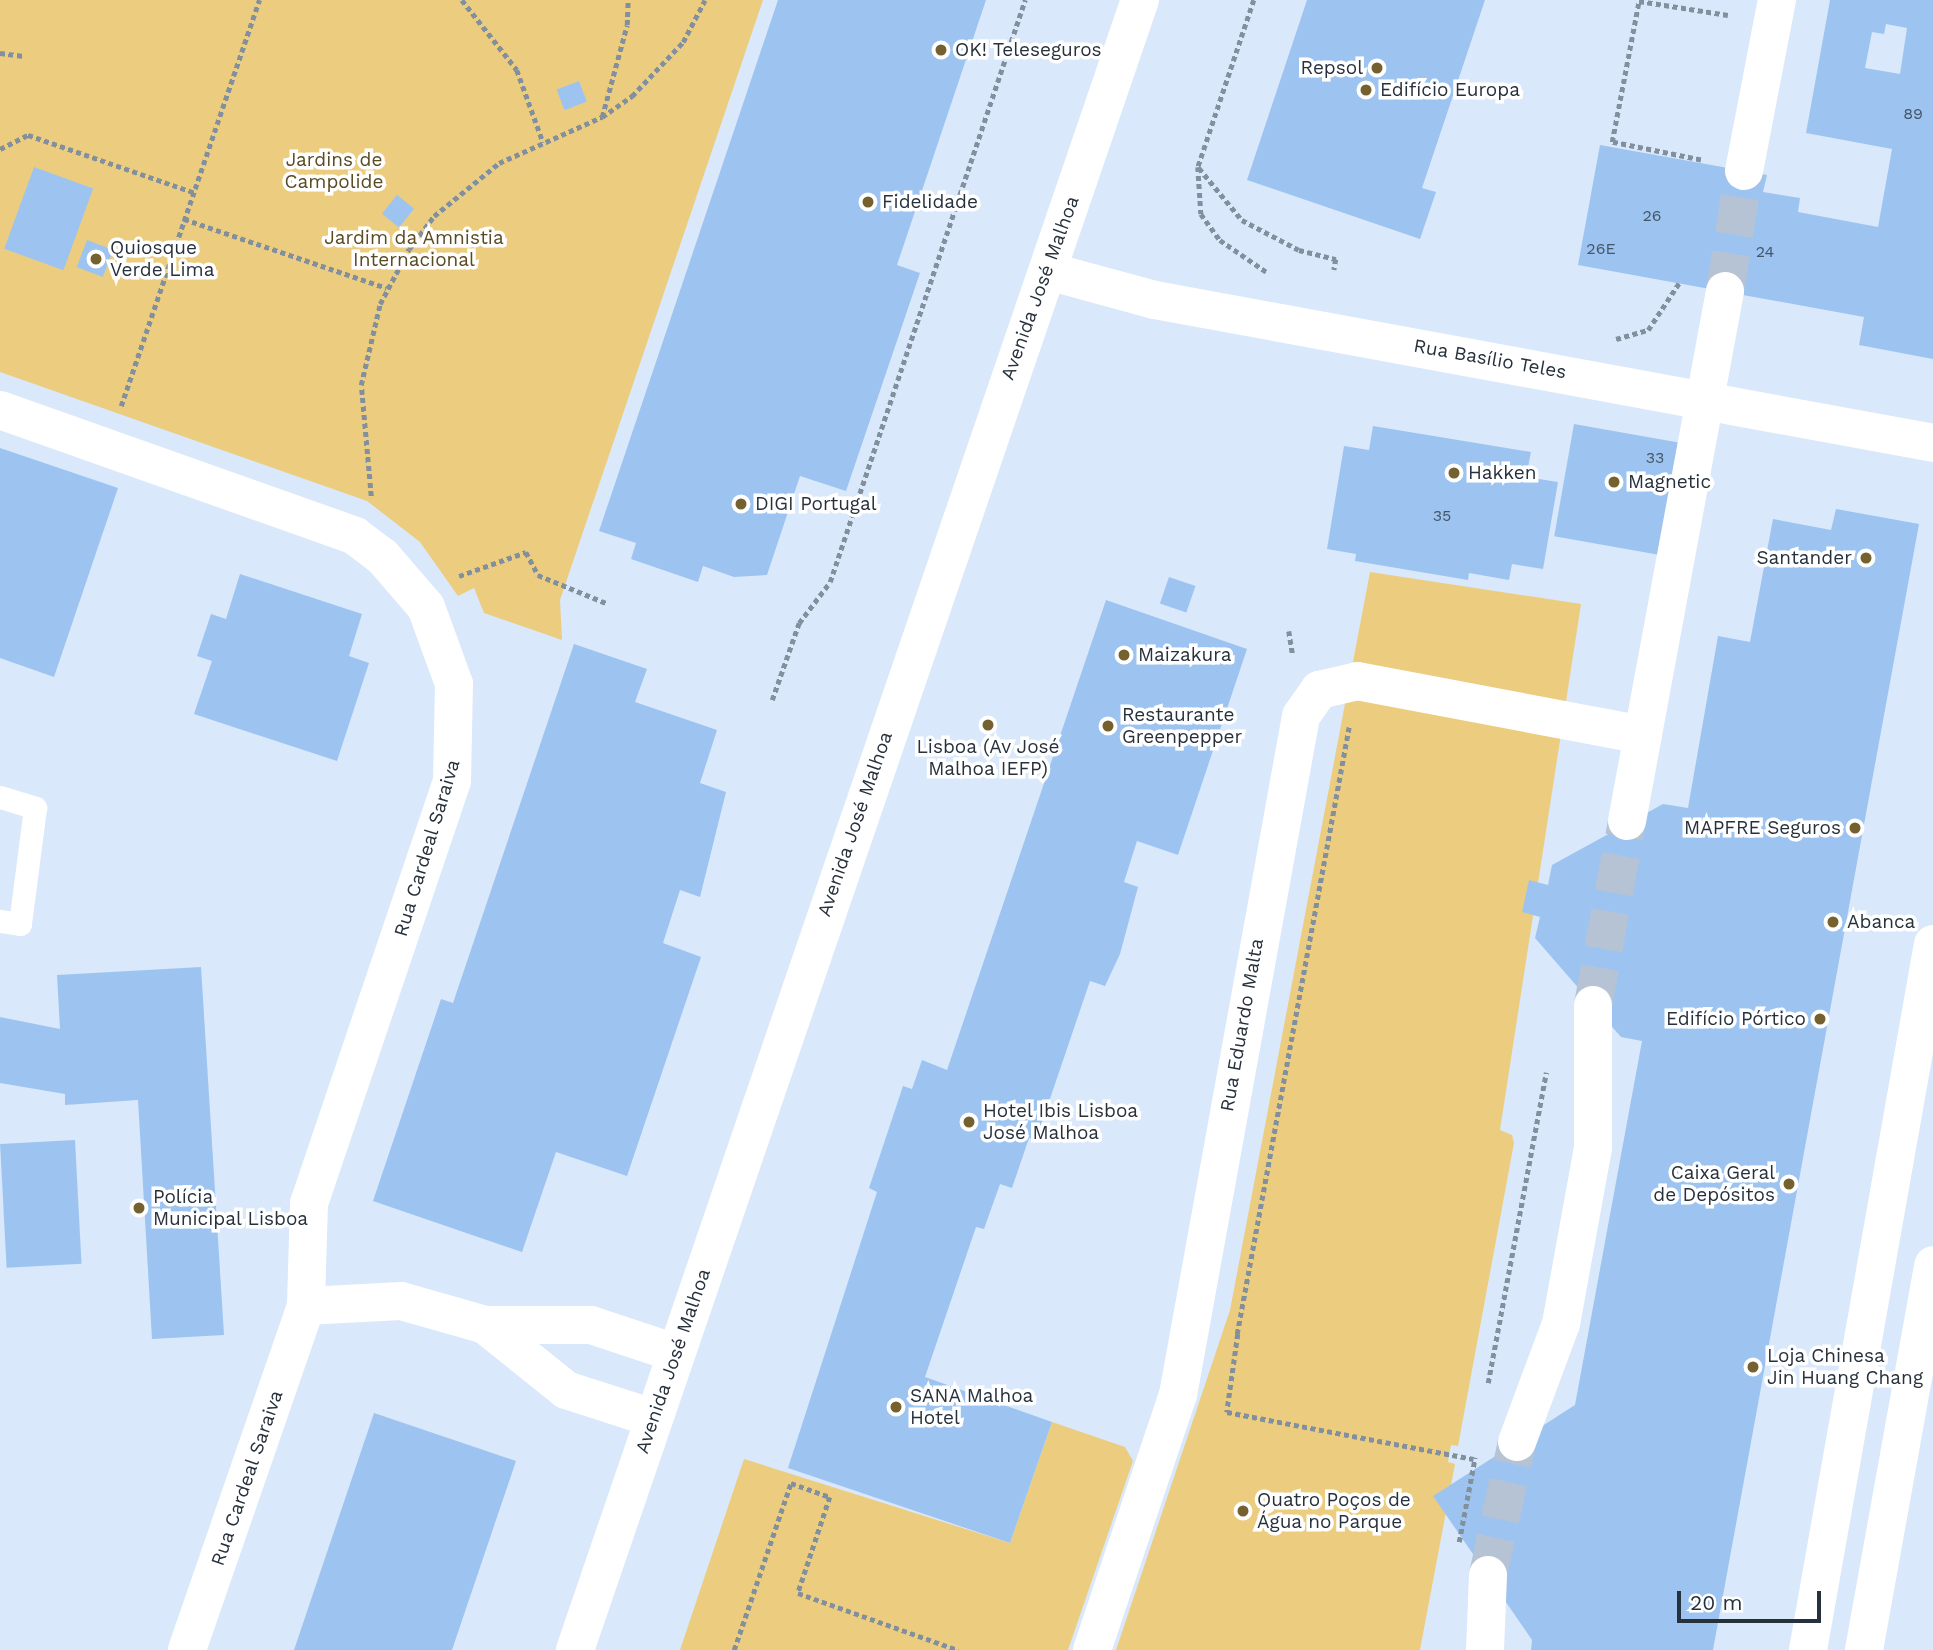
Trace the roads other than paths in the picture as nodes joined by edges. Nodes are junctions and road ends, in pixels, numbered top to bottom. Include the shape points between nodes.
1 (1140, 0) edge
2 (1777, 0) edge
3 (1744, 171) tunnel mouth
4 (1048, 271) junction
5 (1725, 292) tunnel mouth
6 (1706, 397) junction
7 (0, 410) edge
8 (1933, 443) edge
9 (1627, 732) junction
10 (0, 797) edge
11 (1627, 821) tunnel mouth
12 (0, 921) edge
13 (1933, 944) edge
14 (1593, 1005) tunnel mouth
15 (1933, 1265) edge
16 (306, 1306) junction
17 (1928, 1318) edge
18 (485, 1325) junction
19 (1863, 1350) junction
20 (675, 1353) junction
21 (653, 1418) junction
22 (1517, 1442) tunnel mouth
23 (1472, 1567) tunnel mouth
24 (187, 1650) edge
25 (575, 1650) edge
26 (1093, 1650) edge
27 (1485, 1650) edge
28 (1808, 1650) edge
29 (1864, 1650) edge

1 - 4 street, Avenida José Malhoa
2 - 3 street
4 - 6 street, Rua Basílio Teles via 1229,313
4 - 20 street, Avenida José Malhoa
5 - 6 street
6 - 8 street, Rua Basílio Teles
6 - 9 street
7 - 16 street, Rua Cardeal Saraiva via 355,536 382,556 426,607 454,684 458,749 443,812 309,1203
9 - 11 street
9 - 26 street, Rua Eduardo Malta via 1357,681 1319,690 1301,716 1178,1395
10 - 12 lane via 35,808 20,925
13 - 19 street
14 - 22 street via 1593,1148 1561,1324
15 - 17 street
16 - 18 street via 401,1301
16 - 24 street, Rua Cardeal Saraiva
17 - 19 street
17 - 29 street
18 - 20 street via 591,1325
18 - 21 street via 566,1390
19 - 28 street
20 - 21 street, Avenida José Malhoa
21 - 25 street, Avenida José Malhoa
23 - 27 street

